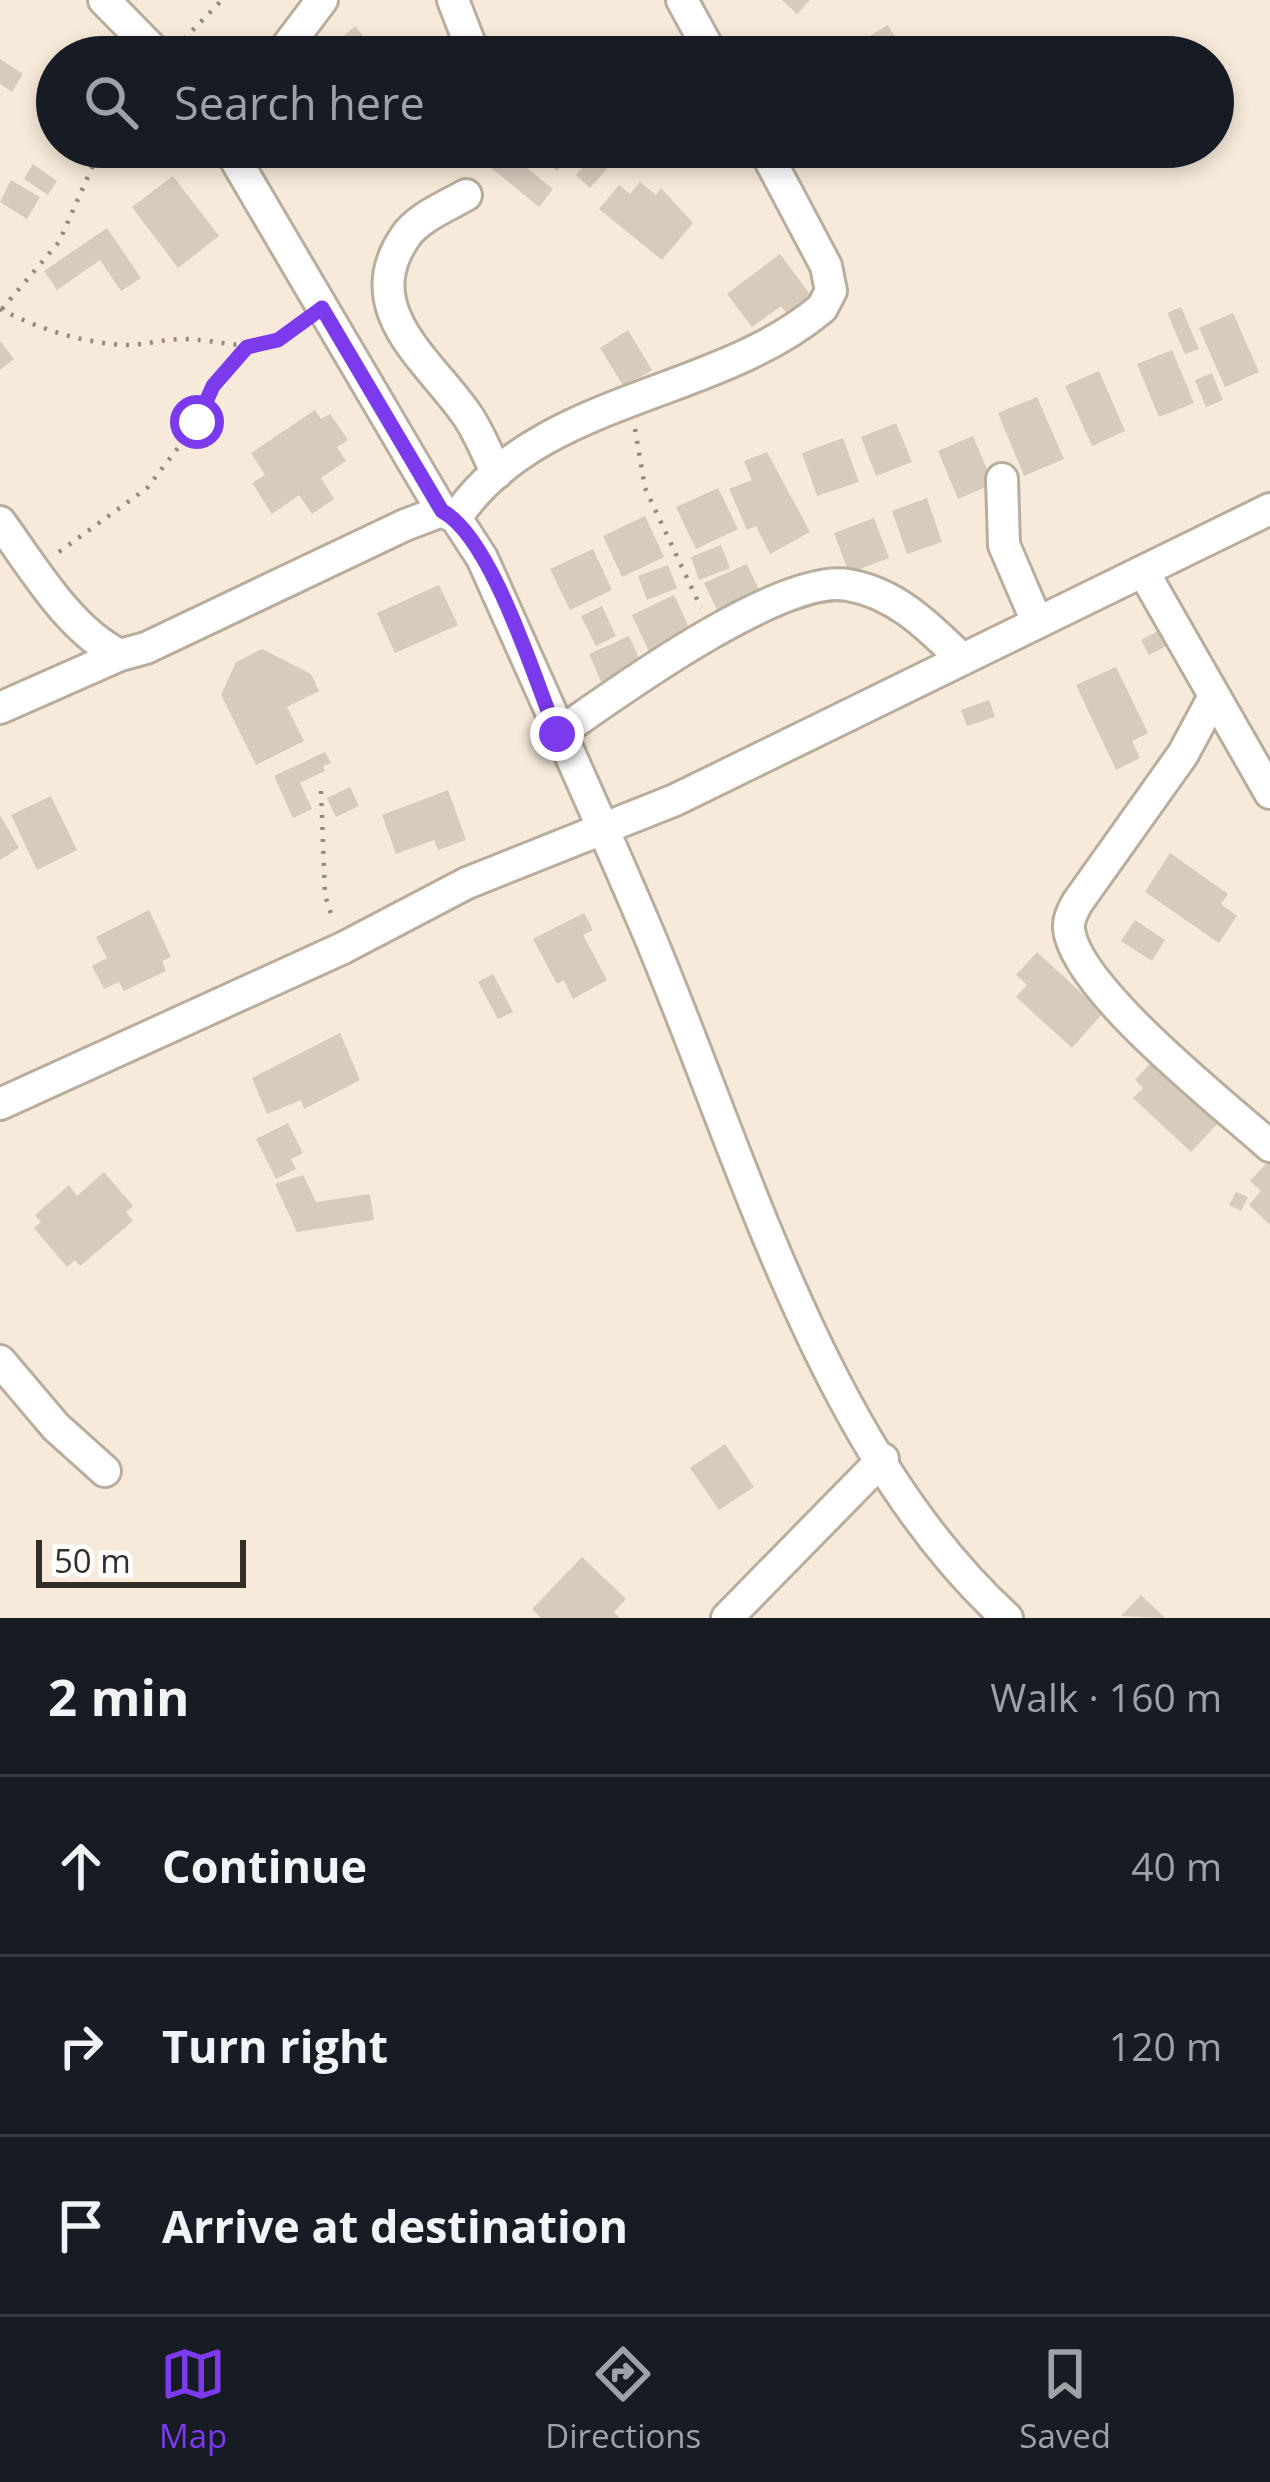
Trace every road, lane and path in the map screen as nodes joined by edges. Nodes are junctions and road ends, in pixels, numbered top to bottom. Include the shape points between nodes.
1 (104, 0) edge
2 (222, 0) edge
3 (322, 0) edge
4 (453, 0) edge
5 (682, 0) edge
6 (152, 36) edge
7 (185, 36) edge
8 (295, 36) edge
9 (467, 36) edge
10 (702, 36) edge
11 (92, 168) edge
12 (245, 168) edge
13 (774, 168) edge
14 (466, 195) dead end
15 (322, 308) junction
16 (1, 309) edge
17 (247, 347) junction
18 (632, 400) junction
19 (497, 472) junction
20 (1002, 479) dead end
21 (1270, 509) edge
22 (449, 514) junction
23 (0, 522) edge
24 (34, 569) junction
25 (1143, 572) junction
26 (1037, 622) junction
27 (712, 631) junction
28 (120, 655) junction
29 (962, 659) junction
30 (1212, 700) junction
31 (0, 708) edge
32 (557, 734) junction
33 (321, 791) dead end
34 (1270, 793) edge
35 (602, 832) junction
36 (343, 948) junction
37 (0, 1104) edge
38 (1270, 1146) edge
39 (0, 1361) edge
40 (883, 1459) junction
41 (105, 1471) dead end
42 (727, 1618) edge
43 (1007, 1618) edge

1 - 6 street
2 - 7 path
3 - 8 street
4 - 9 street
5 - 10 street
11 - 16 path via 59,242
12 - 15 street
13 - 18 street via 826,266 828,299 772,339
14 - 19 street via 405,235 391,280 392,314 467,415
15 - 17 path via 278,340
15 - 22 street
16 - 17 path via 92,340
17 - 24 path via 147,488
18 - 19 street
18 - 27 path via 645,488
19 - 22 street
20 - 26 street via 1004,545
21 - 25 street
22 - 28 street
22 - 32 street via 482,558
23 - 24 street
24 - 28 street via 101,646
25 - 26 street
25 - 30 street
26 - 29 street
27 - 29 street via 811,587 848,584 901,605
27 - 32 street
28 - 31 street
29 - 35 street
30 - 34 street
30 - 38 street via 1077,902 1069,927 1111,1000
32 - 35 street
33 - 36 path via 326,895
35 - 36 street via 467,883
35 - 40 street via 809,1332
36 - 37 street
39 - 41 street
40 - 42 street
40 - 43 street via 933,1534

